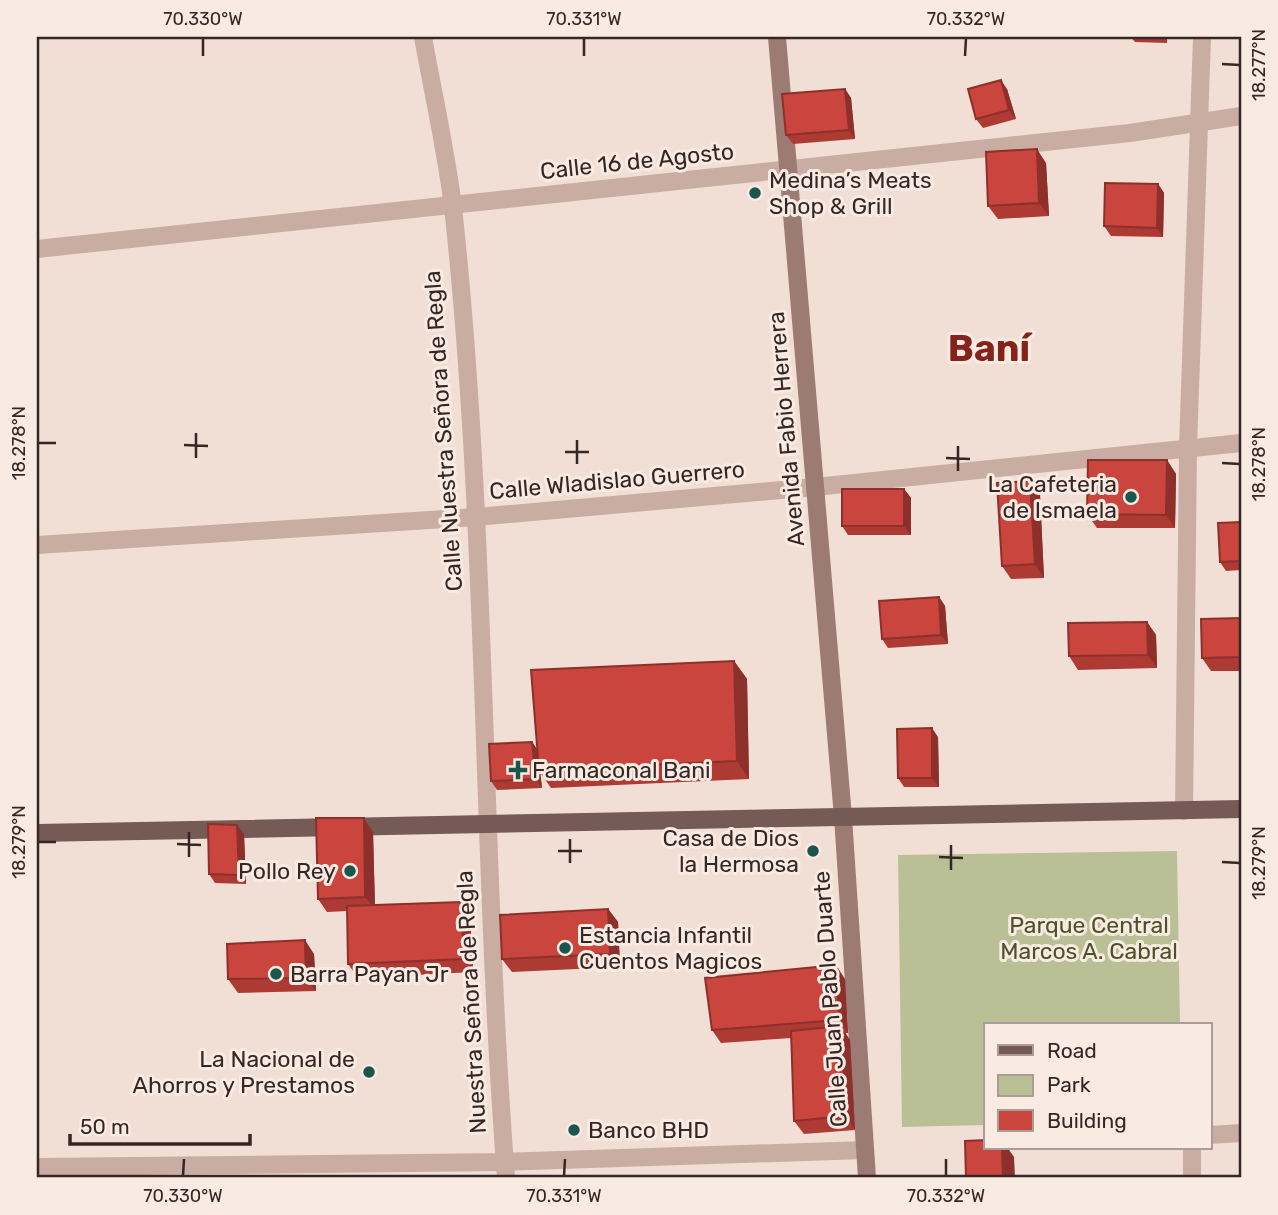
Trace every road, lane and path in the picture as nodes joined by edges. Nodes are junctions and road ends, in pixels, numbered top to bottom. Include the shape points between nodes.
1 (423, 37) edge
2 (777, 37) edge
3 (1202, 37) edge
4 (1241, 116) edge
5 (1201, 120) junction
6 (788, 169) junction
7 (453, 205) junction
8 (37, 249) edge
9 (1241, 443) edge
10 (1188, 448) junction
11 (815, 487) junction
12 (477, 517) junction
13 (37, 545) edge
14 (1241, 808) edge
15 (1184, 811) junction
16 (843, 817) junction
17 (486, 824) junction
18 (37, 833) edge
19 (1241, 1133) edge
20 (1212, 1135) edge
21 (1192, 1148) edge
22 (864, 1150) junction
23 (37, 1167) edge
24 (505, 1170) edge
25 (867, 1178) edge
26 (1192, 1178) edge

1 - 7 street, Calle Nuestra Señora de Regla
2 - 6 street, Avenida Fabio Herrera
3 - 5 street
4 - 5 street, Calle 16 de Agosto
5 - 6 street, Calle 16 de Agosto via 1130,133
5 - 10 street
6 - 7 street, Calle 16 de Agosto
6 - 11 street, Avenida Fabio Herrera
7 - 8 street, Calle 16 de Agosto
7 - 12 street, Calle Nuestra Señora de Regla
9 - 10 street, Calle Wladislao Guerrero
10 - 11 street, Calle Wladislao Guerrero
10 - 15 street
11 - 12 street, Calle Wladislao Guerrero
11 - 16 street, Avenida Fabio Herrera
12 - 13 street, Calle Wladislao Guerrero
12 - 17 street, Calle Nuestra Señora de Regla
14 - 15 main road
15 - 16 main road
16 - 17 main road
16 - 22 street, Calle Juan Pablo Duarte
17 - 18 main road
17 - 24 street, Nuestra Señora de Regla
19 - 20 street
21 - 26 street
22 - 24 street
22 - 25 street, Calle Juan Pablo Duarte
23 - 24 street

